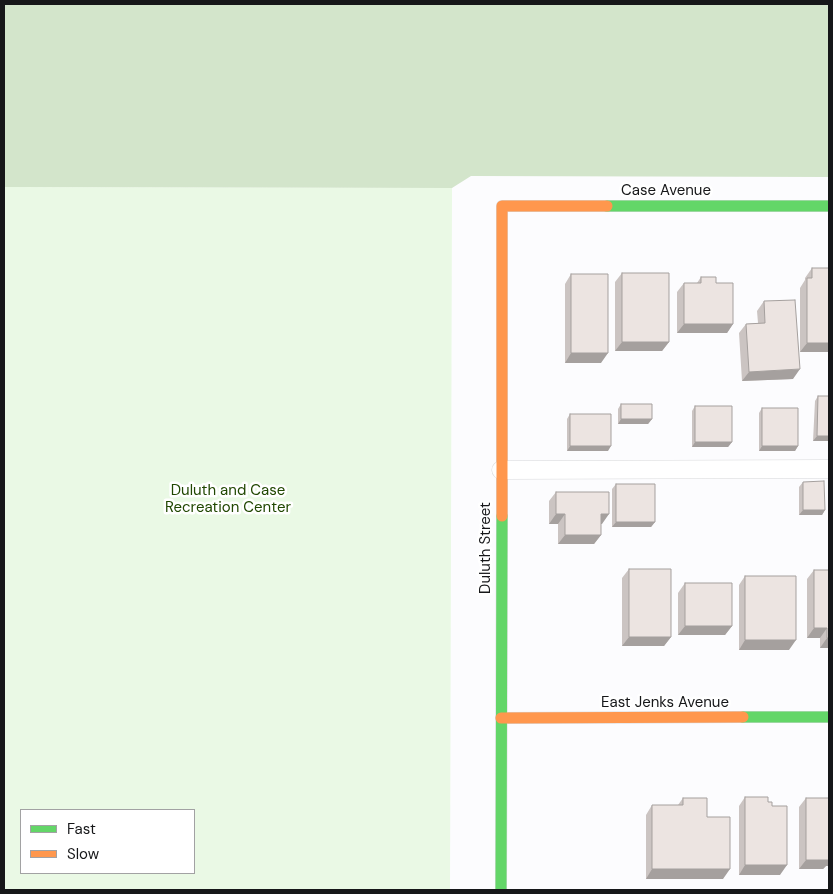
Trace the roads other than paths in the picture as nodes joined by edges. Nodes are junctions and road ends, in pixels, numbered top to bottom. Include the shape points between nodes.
1 (502, 206) joint
2 (829, 206) edge
3 (829, 469) edge
4 (502, 470) junction
5 (829, 717) edge
6 (501, 718) junction
7 (501, 890) edge

1 - 2 street, Case Avenue
1 - 4 street, Duluth Street
3 - 4 lane
4 - 6 street, Duluth Street
5 - 6 street, East Jenks Avenue
6 - 7 street, Duluth Street

